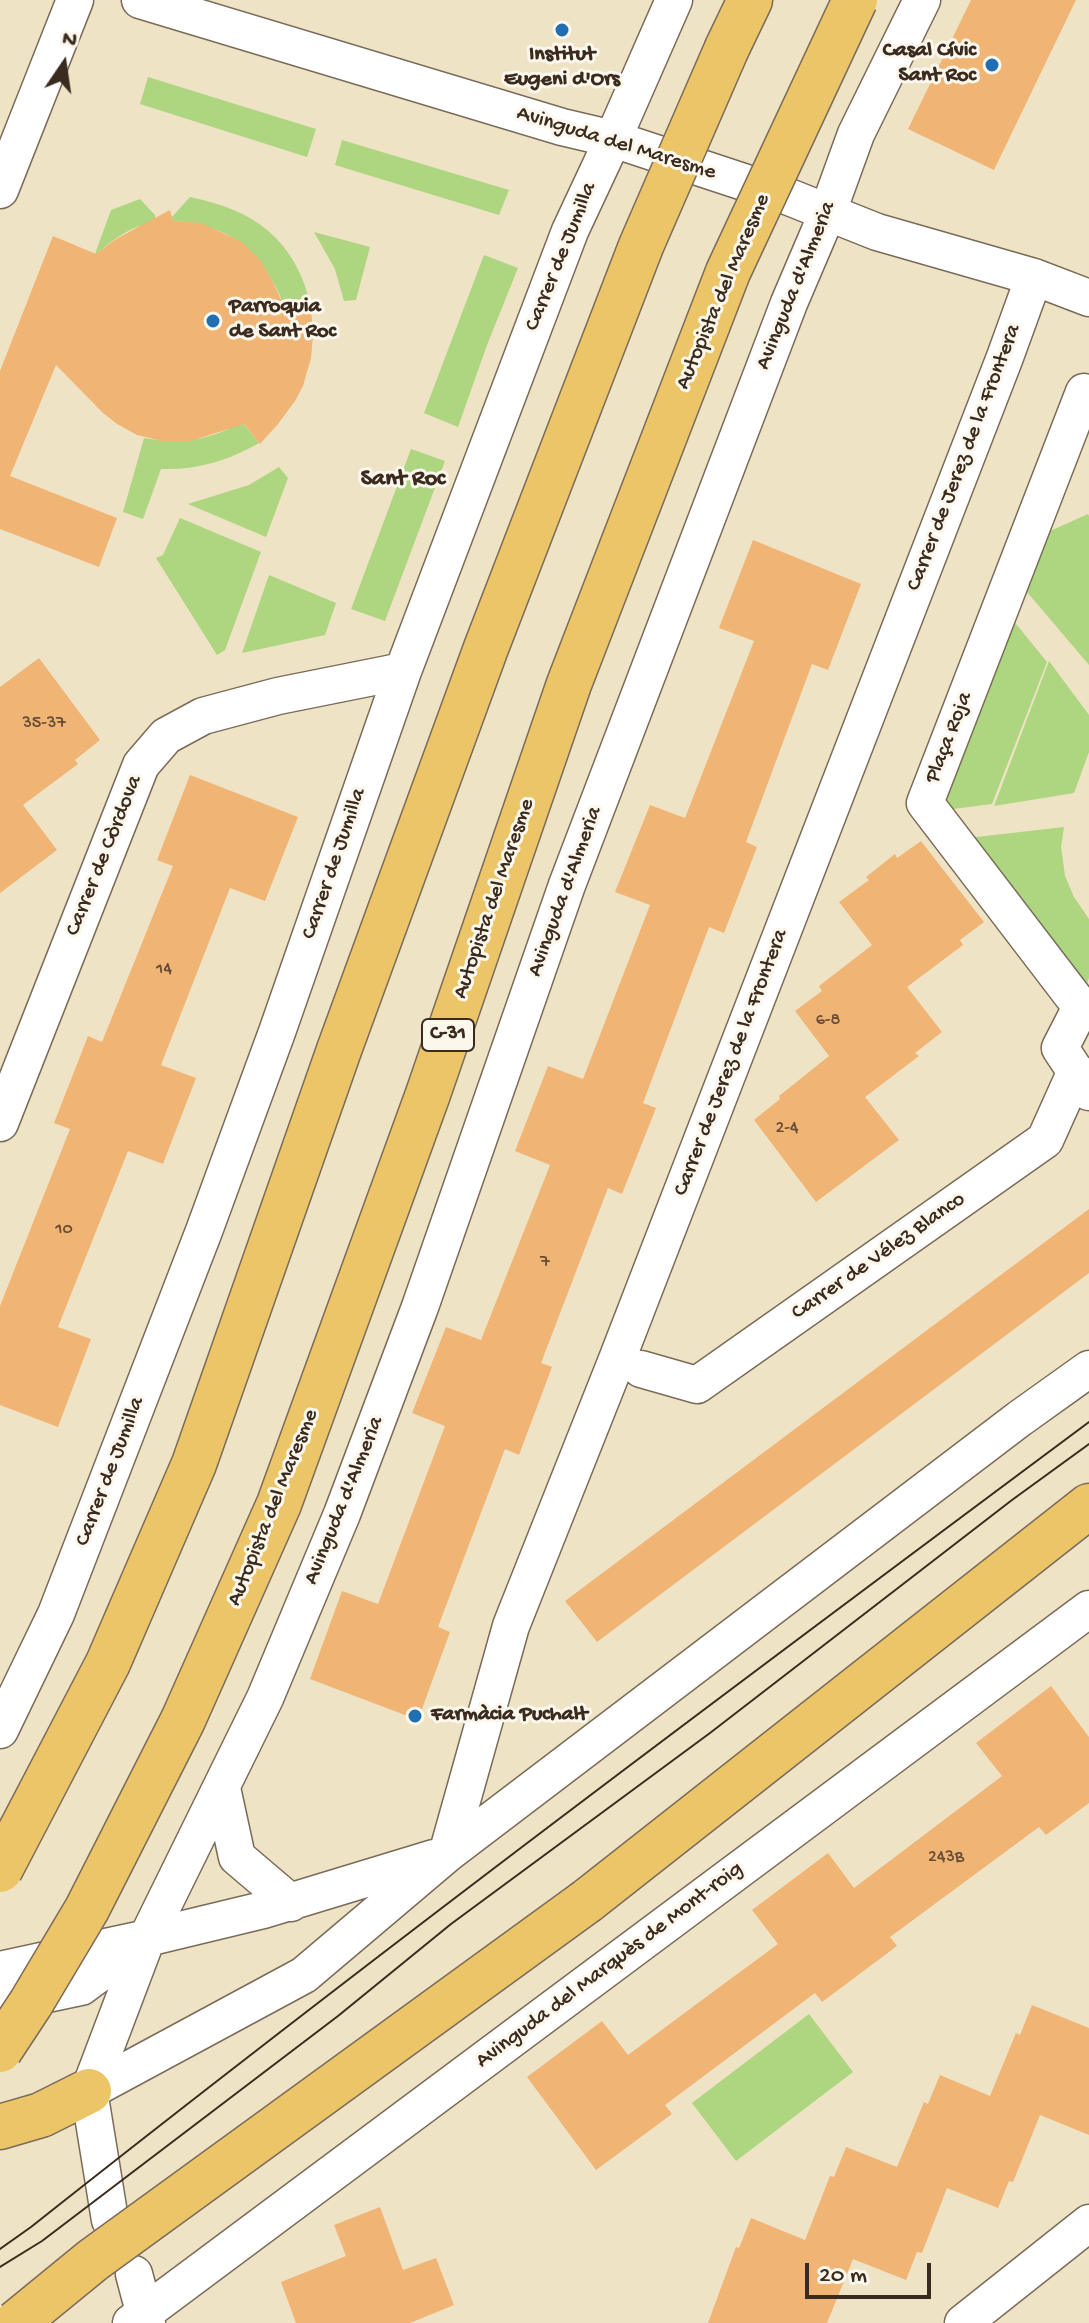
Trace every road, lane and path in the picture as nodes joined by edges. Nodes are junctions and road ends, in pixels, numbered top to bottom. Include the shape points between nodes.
1 (75, 0) edge
2 (140, 0) edge
3 (674, 0) edge
4 (750, 0) edge
5 (855, 0) edge
6 (922, 0) edge
7 (613, 139) junction
8 (0, 190) edge
9 (827, 214) junction
10 (1034, 277) junction
11 (1089, 298) edge
12 (1089, 394) edge
13 (403, 671) junction
14 (1083, 1082) edge
15 (0, 1123) edge
16 (641, 1369) dead end
17 (1089, 1369) edge
18 (1089, 1506) edge
19 (1089, 1609) edge
20 (0, 1730) edge
21 (222, 1788) junction
22 (447, 1854) junction
23 (0, 1870) edge
24 (291, 1903) junction
25 (147, 1938) junction
26 (0, 1970) edge
27 (0, 2004) edge
28 (0, 2050) edge
29 (89, 2091) junction
30 (0, 2127) edge
31 (110, 2220) dead end
32 (1089, 2223) edge
33 (134, 2274) dead end
34 (141, 2320) edge
35 (16, 2323) edge
36 (963, 2323) edge

1 - 8 street
2 - 7 street, Avinguda del Maresme
3 - 7 street, Carrer de Jumilla
4 - 23 highway, bridge via 641,246 486,648 194,1464 108,1663
5 - 28 highway, Autopista del Maresme / C-31, bridge via 728,272 575,669 279,1504 176,1733 87,1909
6 - 9 street, Avinguda d'Almeria via 856,134
7 - 9 street, Avinguda del Maresme
7 - 13 street, Carrer de Jumilla via 570,231
9 - 10 street, Avinguda del Maresme
9 - 21 street, Avinguda d'Almeria via 567,885 342,1514
10 - 11 street, Avinguda del Maresme
10 - 22 street, Carrer de Jerez de la Frontera via 511,1626
12 - 14 street, Plaça Roja via 1084,392 925,803 1081,1007 1060,1048
13 - 15 street, Carrer de Còrdova via 203,716 166,736 141,765
13 - 20 street, Carrer de Jumilla via 204,1231 56,1614
14 - 16 street, Carrer de Vélez Blanco via 1045,1140 697,1385
17 - 22 street
18 - 35 highway, bridge via 587,1901 93,2260
19 - 34 street, Avinguda del Marquès de Mont-roig
21 - 24 street via 237,1857
21 - 25 street, Avinguda d'Almeria
22 - 24 street
22 - 29 street via 304,1975
24 - 25 street
25 - 26 street
25 - 27 street via 81,1987
25 - 29 street, Avinguda d'Almeria
29 - 30 highway via 41,2115
29 - 31 street
32 - 36 street
33 - 34 street

